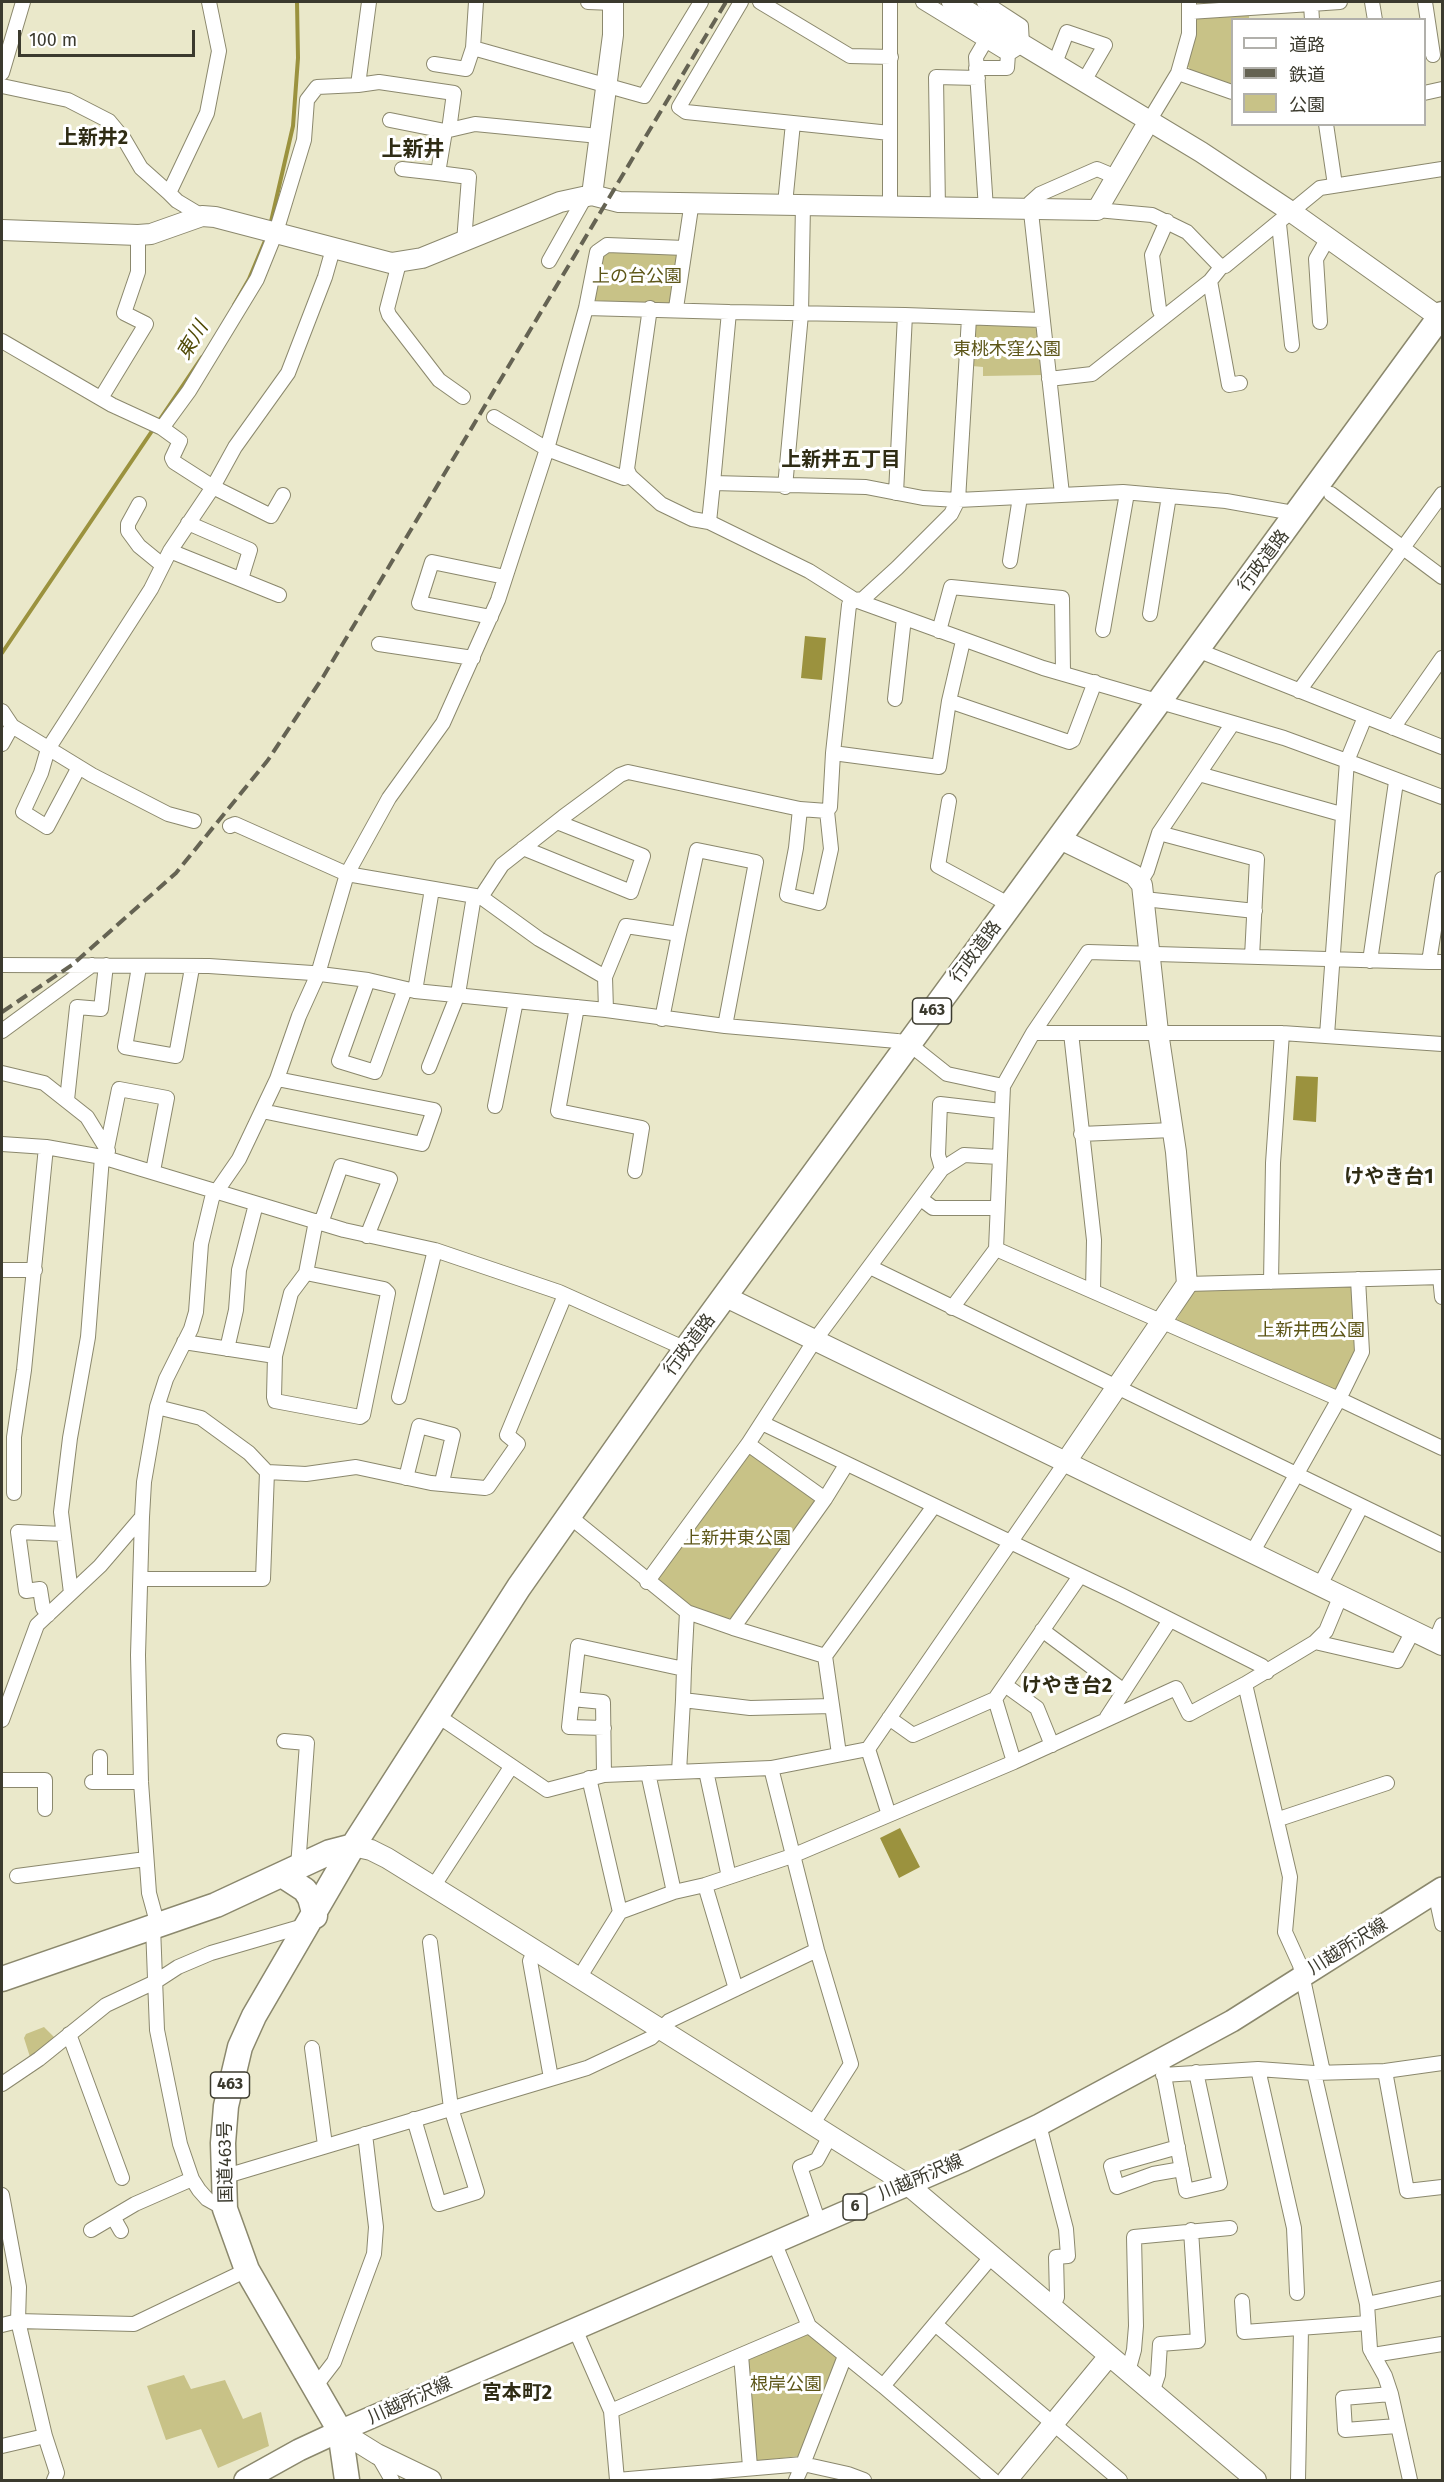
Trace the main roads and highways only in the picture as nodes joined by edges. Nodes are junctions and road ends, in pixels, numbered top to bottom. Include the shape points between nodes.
1 (1442, 317) edge
2 (438, 1716) joint
3 (353, 1846) junction
4 (290, 1871) junction
5 (1439, 1890) edge
6 (312, 1920) junction
7 (2, 1979) edge
8 (340, 2431) junction
9 (245, 2481) edge
10 (347, 2481) edge

1 - 2 highway, 行政道路 / 463 via 686,1349 519,1587
2 - 3 highway, 国道463号 / 463
3 - 4 highway
3 - 6 highway, 国道463号 / 463
4 - 6 highway via 310,1898
4 - 7 highway via 216,1905
5 - 8 main road, 川越所沢線 / 6 via 1162,2067 819,2223
6 - 8 highway, 国道463号 / 463 via 254,2016 240,2047 226,2106 223,2177 225,2209 247,2270
8 - 9 main road, 川越所沢線 / 6
8 - 10 highway, 国道463号 / 463

